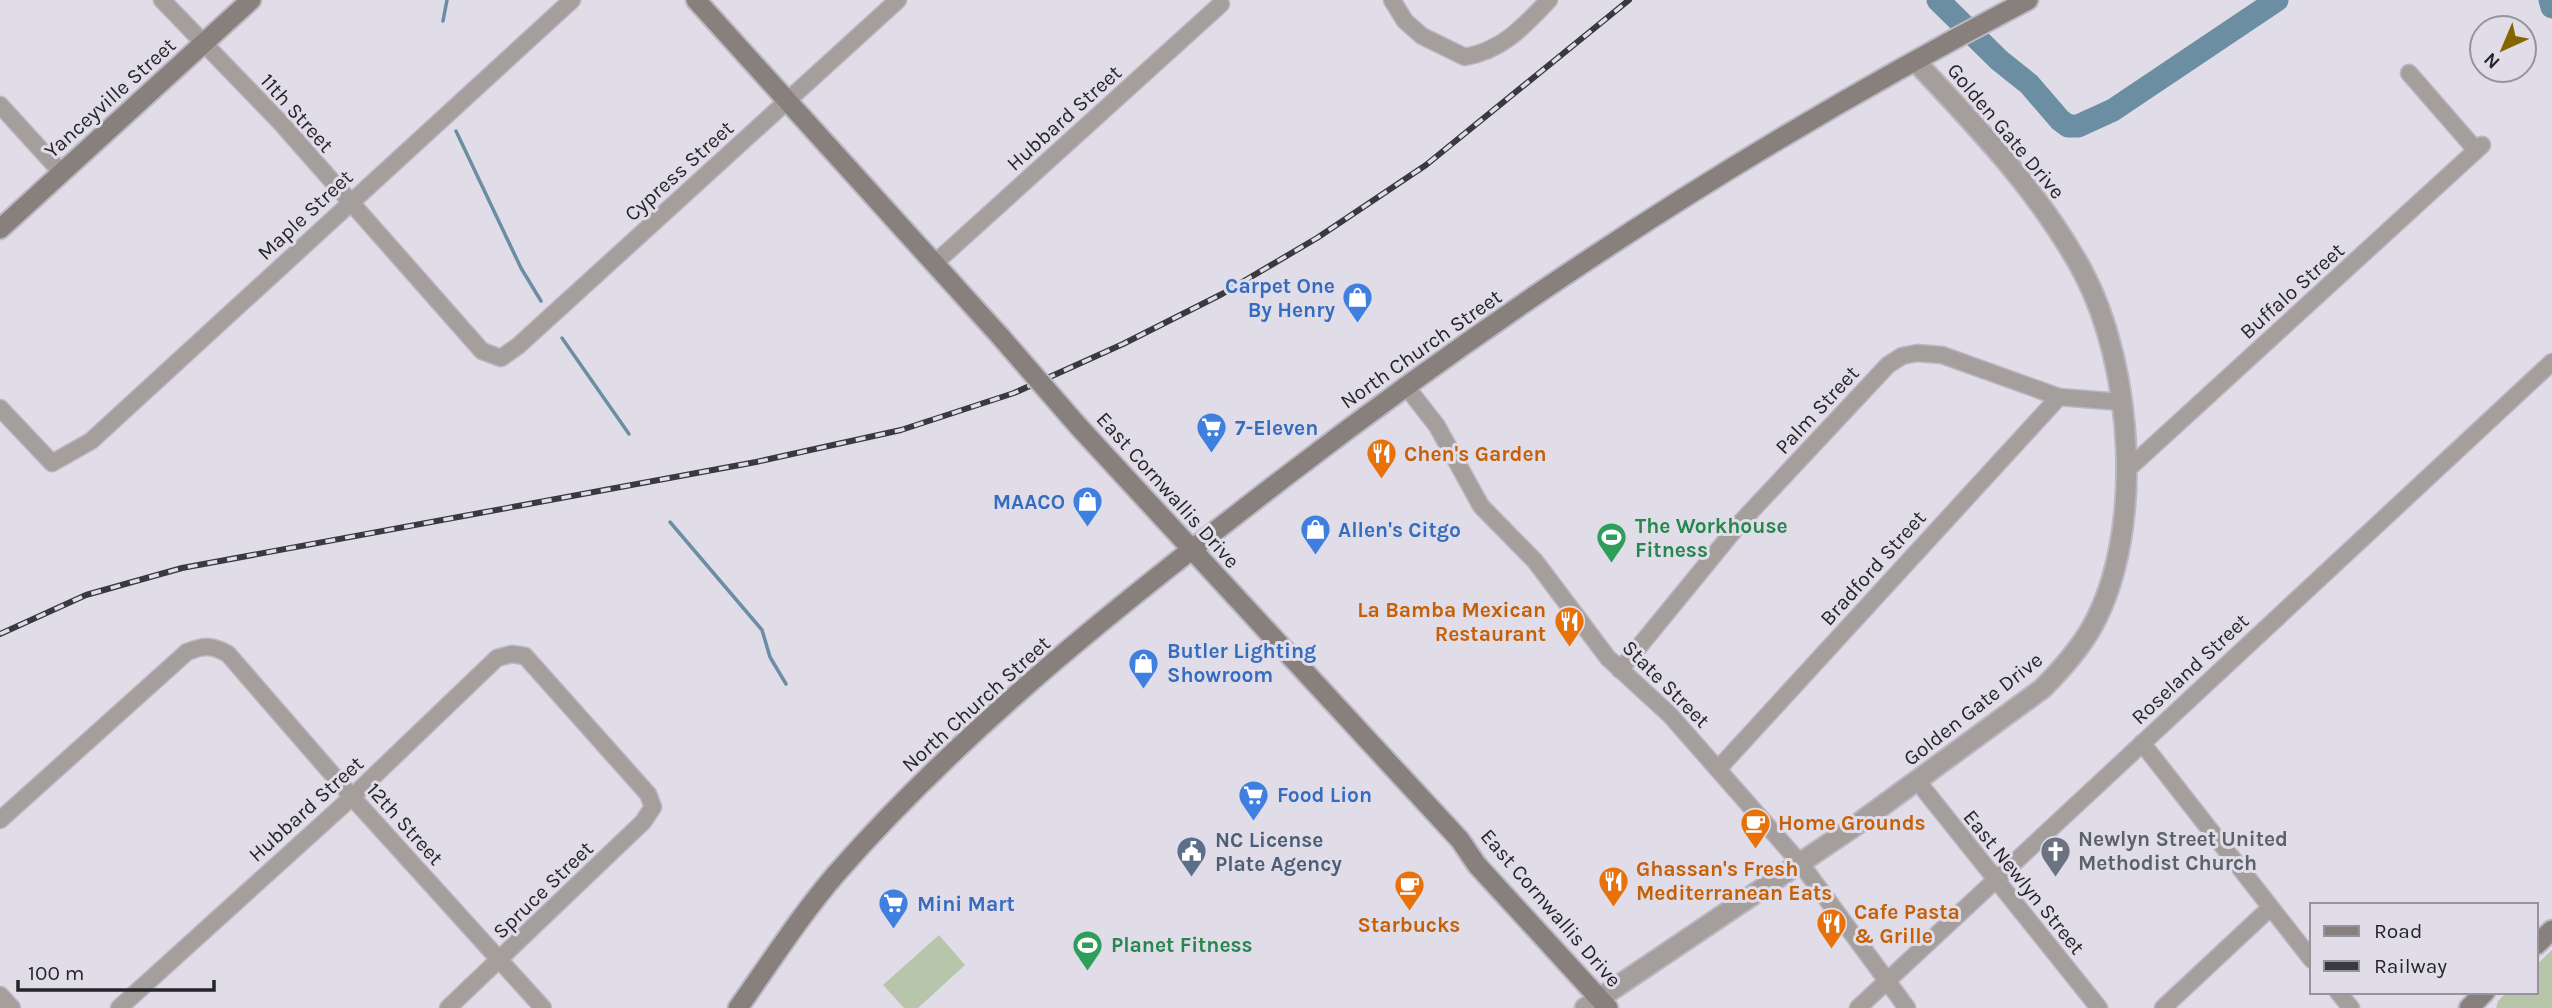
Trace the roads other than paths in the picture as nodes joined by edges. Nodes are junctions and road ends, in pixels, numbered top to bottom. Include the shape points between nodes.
1 (162, 0) edge
2 (251, 0) edge
3 (572, 0) edge
4 (696, 0) edge
5 (898, 0) edge
6 (1392, 0) edge
7 (1549, 0) edge
8 (2028, 0) edge
9 (1221, 4) dead end
10 (202, 45) junction
11 (1915, 61) junction
12 (2409, 73) dead end
13 (788, 100) junction
14 (0, 105) edge
15 (62, 173) junction
16 (348, 203) junction
17 (0, 229) edge
18 (935, 263) junction
19 (482, 351) joint
20 (2552, 362) edge
21 (1405, 385) junction
22 (2059, 397) junction
23 (2120, 402) junction
24 (0, 408) edge
25 (2129, 468) junction
26 (1191, 549) junction
27 (525, 656) joint
28 (1620, 670) junction
29 (2142, 743) junction
30 (1718, 768) junction
31 (1918, 782) junction
32 (352, 797) junction
33 (0, 820) edge
34 (1801, 864) junction
35 (1996, 880) junction
36 (2270, 908) junction
37 (2552, 930) edge
38 (2538, 943) edge
39 (2310, 958) edge
40 (500, 960) junction
41 (1888, 981) junction
42 (2340, 994) edge
43 (0, 995) edge
44 (1597, 1005) edge
45 (12, 1008) edge
46 (119, 1008) edge
47 (448, 1008) edge
48 (543, 1008) edge
49 (738, 1008) edge
50 (1858, 1008) edge
51 (1907, 1008) edge
52 (2098, 1008) edge
53 (2163, 1008) edge
54 (2351, 1008) edge

1 - 10 street, 11th Street
2 - 10 main road, Yanceyville Street
3 - 16 street, Maple Street
4 - 13 main road, East Cornwallis Drive
5 - 13 street, Cypress Street
6 - 7 street via 1405,22 1422,36 1465,57 1499,46
8 - 11 main road, North Church Street
9 - 18 street, Hubbard Street
10 - 15 main road, Yanceyville Street
10 - 16 street, 11th Street via 280,122
11 - 21 main road, North Church Street via 1644,225
11 - 23 street, Golden Gate Drive via 1984,134 2058,229 2100,314
12 - 25 street, Buffalo Street via 2479,147
13 - 18 main road, East Cornwallis Drive
13 - 19 street, Cypress Street via 518,346 501,358
14 - 15 street
15 - 17 main road, Yanceyville Street
16 - 19 street, 11th Street
16 - 24 street, Maple Street via 91,441 65,457 52,463
18 - 26 main road, East Cornwallis Drive, bridge
20 - 29 street, Roseland Street
21 - 26 main road, North Church Street
21 - 28 street, State Street via 1437,426 1476,498 1535,561
22 - 23 street, Palm Street
22 - 28 street, Palm Street via 1942,355 1902,356 1888,365 1741,522
22 - 30 street, Bradford Street
23 - 25 street, Golden Gate Drive
25 - 31 street, Golden Gate Drive via 2124,528 2112,581 2092,626 2069,661 2042,689
26 - 44 main road, East Cornwallis Drive via 1460,840
26 - 49 main road, North Church Street via 1014,699 904,801 821,894
27 - 32 street, Hubbard Street via 497,658
27 - 40 street, Spruce Street via 648,794 653,807 643,822
28 - 30 street, State Street via 1655,700
29 - 35 street, Roseland Street
29 - 36 street
30 - 34 street, State Street
31 - 34 street, Golden Gate Drive
31 - 35 street, East Newlyn Street
32 - 33 street, 12th Street via 228,654 203,645 187,652
32 - 40 street, 12th Street
32 - 46 street, Hubbard Street
34 - 41 street, State Street
34 - 44 street, Golden Gate Drive
35 - 41 street, Roseland Street
35 - 52 street, East Newlyn Street
36 - 39 street
36 - 53 street
37 - 38 main road
40 - 47 street, Spruce Street
40 - 48 street, 12th Street
41 - 50 street, Roseland Street
41 - 51 street, State Street
42 - 54 street
43 - 45 street

